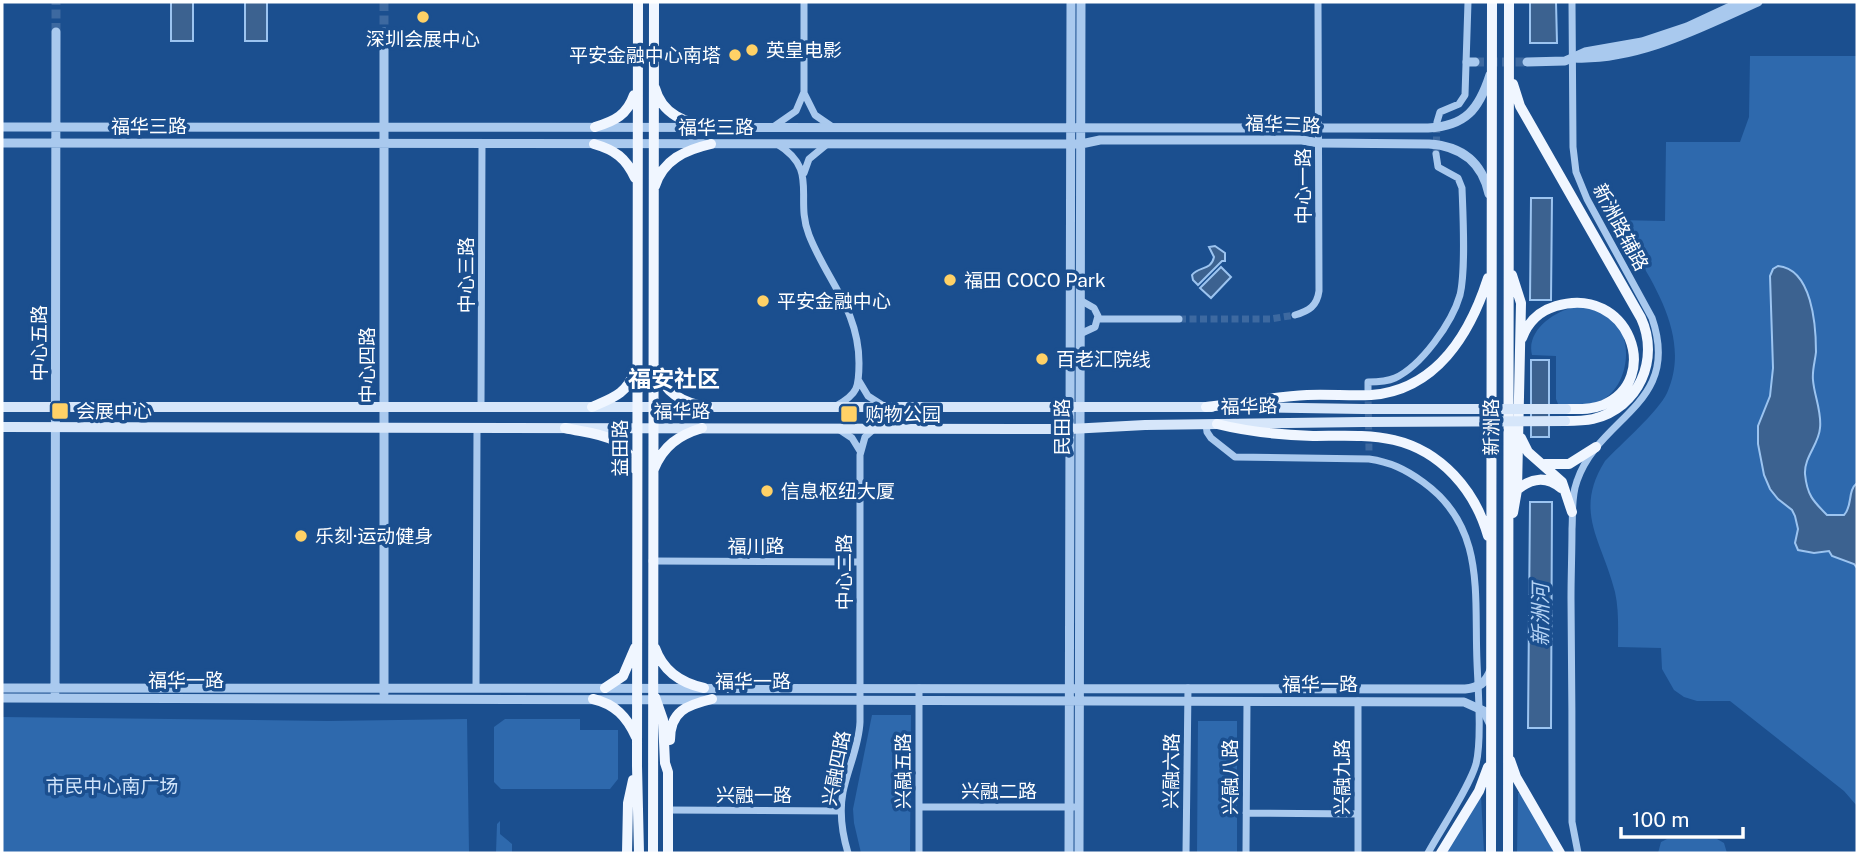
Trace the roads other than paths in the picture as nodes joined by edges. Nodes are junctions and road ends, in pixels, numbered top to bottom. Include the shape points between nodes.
1 (638, 2) edge
2 (653, 2) edge
3 (804, 2) edge
4 (1071, 2) edge
5 (1081, 2) edge
6 (1318, 2) edge
7 (1468, 2) edge
8 (1492, 2) edge
9 (1509, 2) edge
10 (1572, 2) edge
11 (1741, 2) edge
12 (1758, 2) edge
13 (56, 32) tunnel mouth
14 (384, 32) tunnel mouth
15 (1572, 58) junction
16 (1527, 62) tunnel mouth
17 (1509, 66) junction
18 (1492, 70) junction
19 (638, 78) junction
20 (653, 80) junction
21 (804, 92) junction
22 (1432, 125) junction
23 (2, 127) edge
24 (57, 127) junction
25 (384, 127) junction
26 (595, 127) junction
27 (638, 127) junction
28 (653, 127) junction
29 (711, 127) junction
30 (773, 127) junction
31 (836, 127) junction
32 (1076, 127) junction
33 (1319, 128) junction
34 (2, 143) edge
35 (57, 143) junction
36 (1319, 143) junction
37 (384, 144) junction
38 (482, 144) junction
39 (594, 144) junction
40 (637, 144) junction
41 (653, 144) junction
42 (711, 144) junction
43 (776, 144) junction
44 (826, 144) junction
45 (1075, 144) junction
46 (1436, 154) tunnel mouth
47 (803, 177) junction
48 (638, 182) junction
49 (653, 192) junction
50 (1492, 206) junction
51 (1508, 265) junction
52 (1492, 266) junction
53 (1080, 300) junction
54 (1295, 316) tunnel mouth
55 (1098, 319) junction
56 (1180, 319) tunnel mouth
57 (1080, 334) junction
58 (1520, 348) junction
59 (638, 359) junction
60 (653, 359) junction
61 (859, 381) junction
62 (1368, 390) dead end
63 (835, 406) junction
64 (2, 407) edge
65 (56, 407) junction
66 (384, 407) junction
67 (481, 407) junction
68 (592, 407) junction
69 (638, 407) junction
70 (653, 407) junction
71 (708, 407) junction
72 (887, 407) junction
73 (1075, 407) junction
74 (1206, 407) junction
75 (1565, 415) junction
76 (1211, 424) junction
77 (2, 427) edge
78 (56, 427) junction
79 (384, 428) junction
80 (477, 428) junction
81 (565, 428) junction
82 (637, 428) junction
83 (653, 428) junction
84 (702, 428) junction
85 (832, 428) junction
86 (874, 428) junction
87 (1075, 428) junction
88 (1519, 432) junction
89 (1596, 447) junction
90 (860, 456) junction
91 (1542, 464) junction
92 (652, 475) junction
93 (637, 477) junction
94 (1517, 490) junction
95 (1566, 493) junction
96 (1572, 512) junction
97 (1508, 540) junction
98 (1492, 555) junction
99 (653, 561) junction
100 (859, 562) junction
101 (652, 641) junction
102 (637, 642) junction
103 (1491, 669) junction
104 (1478, 687) junction
105 (2, 688) edge
106 (476, 688) junction
107 (605, 688) junction
108 (704, 688) junction
109 (859, 688) junction
110 (919, 688) junction
111 (1074, 688) junction
112 (1188, 688) junction
113 (55, 693) junction
114 (384, 693) junction
115 (637, 693) junction
116 (654, 695) junction
117 (2, 698) edge
118 (593, 699) junction
119 (712, 699) junction
120 (860, 699) junction
121 (919, 699) junction
122 (1074, 700) junction
123 (1188, 701) junction
124 (1247, 701) junction
125 (1358, 701) junction
126 (1478, 706) junction
127 (1491, 726) junction
128 (637, 741) junction
129 (1491, 751) junction
130 (1508, 751) junction
131 (664, 763) junction
132 (637, 766) junction
133 (652, 802) junction
134 (919, 807) junction
135 (1074, 807) junction
136 (667, 810) junction
137 (841, 811) junction
138 (1246, 813) junction
139 (1358, 814) junction
140 (626, 853) edge
141 (639, 853) edge
142 (653, 853) edge
143 (668, 853) edge
144 (848, 853) edge
145 (919, 853) edge
146 (1069, 853) edge
147 (1079, 853) edge
148 (1186, 853) edge
149 (1246, 853) edge
150 (1358, 853) edge
151 (1427, 853) edge
152 (1441, 853) edge
153 (1491, 853) edge
154 (1508, 853) edge
155 (1560, 853) edge
156 (1578, 853) edge

1 - 19 main road, 益田路
2 - 20 main road, 益田路
3 - 21 street
4 - 32 street, 民田路
5 - 32 street, 民田路
6 - 33 street, 中心一路
7 - 22 street via 1471,62 1464,98 1443,110
8 - 18 main road, 新洲路
9 - 17 main road, 新洲路
10 - 15 street, 新洲路辅路
11 - 15 street via 1665,35
12 - 15 street via 1667,42
13 - 24 street, 中心五路
14 - 25 street, 中心四路
15 - 16 street
15 - 89 street, 新洲路辅路 via 1576,172 1657,336 1658,358 1644,398
17 - 51 main road, 新洲路
17 - 75 main road via 1520,106 1648,336 1646,369 1629,398 1598,418
18 - 22 street, 福华三路 via 1471,113 1454,124
18 - 50 main road, 新洲路
19 - 26 main road via 624,114
19 - 27 main road, 益田路
20 - 28 main road, 益田路
20 - 29 main road via 664,107 674,116
21 - 30 street via 796,111
21 - 31 street via 815,115
22 - 33 street, 福华三路
23 - 24 street, 福华三路
24 - 25 street, 福华三路
24 - 35 street, 中心五路
25 - 26 street, 福华三路
25 - 37 street, 中心四路
26 - 27 street, 福华三路
27 - 28 street, 福华三路
27 - 40 main road, 益田路
28 - 29 street, 福华三路
28 - 41 main road, 益田路
29 - 30 street, 福华三路
30 - 31 street, 福华三路
31 - 32 street, 福华三路
32 - 33 street, 福华三路
32 - 45 street, 民田路
33 - 36 street, 中心一路
34 - 35 street, 福华三路
35 - 37 street, 福华三路
35 - 65 street, 中心五路
36 - 45 street, 福华三路 via 1100,139
36 - 50 street, 福华三路 via 1445,145 1466,154 1482,175
36 - 54 street, 中心一路 via 1318,298 1311,309
37 - 38 street, 福华三路
37 - 66 street, 中心四路
38 - 39 street, 福华三路
38 - 67 street, 中心三路
39 - 40 street, 福华三路
39 - 48 main road via 620,155
40 - 41 street, 福华三路
40 - 48 main road, 益田路
41 - 42 street, 福华三路
41 - 49 main road, 益田路
42 - 43 street, 福华三路
42 - 49 main road via 670,161 657,177
43 - 44 street, 福华三路
43 - 47 street via 797,159
44 - 45 street, 福华三路
44 - 47 street via 809,159
45 - 53 street, 民田路
45 - 73 street, 民田路
46 - 62 street via 1438,167 1458,178 1462,188 1460,294 1450,320 1422,356 1396,378 1368,382
47 - 61 street via 808,233 856,329
48 - 59 main road, 益田路
49 - 60 main road, 益田路
50 - 52 main road, 新洲路
51 - 58 main road via 1521,303
51 - 97 main road, 新洲路
52 - 74 main road via 1468,328 1453,351 1418,381 1373,395 1308,395
52 - 98 main road, 新洲路
53 - 55 street via 1094,308
53 - 57 street, 民田路
55 - 56 street
55 - 57 street via 1095,327
57 - 73 street, 民田路
58 - 75 main road via 1532,320 1562,304 1596,305 1624,326 1633,350 1624,387 1602,405
58 - 88 main road
59 - 68 main road via 624,390
59 - 69 main road, 益田路
60 - 70 main road, 益田路
60 - 71 main road via 669,391 686,402
61 - 63 street via 853,396
61 - 72 street via 871,398
63 - 71 main road, 福华路
63 - 72 main road, 福华路
64 - 65 main road, 福华路
65 - 66 main road, 福华路
65 - 78 street, 中心五路
66 - 67 main road, 福华路
66 - 79 street, 中心四路
67 - 68 main road, 福华路
68 - 69 main road, 福华路
69 - 70 main road, 福华路
69 - 82 main road, 益田路
70 - 71 main road, 福华路
70 - 83 main road, 益田路
72 - 73 main road, 福华路
73 - 74 main road, 福华路
73 - 87 street, 民田路
74 - 75 main road, 福华路, bridge
75 - 76 main road, 福华路, bridge
76 - 87 main road, 福华路
76 - 98 main road via 1256,433 1379,438 1413,447 1461,482 1474,499
76 - 104 street via 1207,432 1211,439 1233,457 1369,455 1401,468 1449,506 1463,528 1473,561
77 - 78 main road, 福华路
78 - 79 main road, 福华路
78 - 113 street, 中心五路
79 - 80 main road, 福华路
79 - 114 street, 中心四路
80 - 81 main road, 福华路
80 - 106 street
81 - 82 main road, 福华路
81 - 93 main road via 616,440 630,455
82 - 83 main road, 福华路
82 - 93 main road, 益田路
83 - 84 main road, 福华路
83 - 92 main road, 益田路
84 - 85 main road, 福华路
84 - 92 main road via 670,444
85 - 86 main road, 福华路
85 - 90 street via 852,438
86 - 87 main road, 福华路
86 - 90 street, 中心二路 via 865,437
87 - 111 street, 民田路
88 - 91 main road via 1528,452
88 - 94 main road
89 - 91 main road via 1569,464
89 - 96 street, 新洲路辅路 via 1578,478
90 - 100 street, 中心二路
91 - 95 main road via 1558,477
92 - 99 main road, 益田路
93 - 102 main road, 益田路
94 - 95 main road via 1542,479
94 - 97 main road
95 - 96 main road
96 - 156 street, 新洲路辅路 via 1573,822
97 - 130 main road, 新洲路
98 - 103 main road, 新洲路
99 - 100 street, 福川路
99 - 101 main road, 益田路
100 - 109 street, 中心二路
101 - 108 main road via 665,668 677,679
101 - 116 main road, 益田路
102 - 107 main road via 623,676
102 - 115 main road, 益田路
103 - 104 street
103 - 127 main road, 新洲路
104 - 112 street, 福华一路
104 - 126 street
105 - 113 street, 福华一路
106 - 107 street, 福华一路
106 - 114 street, 福华一路
107 - 115 street, 福华一路
108 - 109 street, 福华一路
108 - 116 street, 福华一路
109 - 110 street, 福华一路
109 - 120 street, 兴融四路
110 - 111 street, 福华一路
110 - 121 street, 兴融五路
111 - 112 street, 福华一路
111 - 122 street, 民田路
112 - 123 street, 兴融六路
113 - 114 street, 福华一路
113 - 117 street, 福华一路
114 - 118 street, 福华一路
115 - 116 street, 福华一路
115 - 118 street, 福华一路
115 - 128 main road, 益田路
116 - 119 street, 福华一路
116 - 131 main road via 663,720
116 - 133 main road, 益田路
118 - 128 main road via 619,711
119 - 120 street, 福华一路
119 - 131 main road via 696,702 677,715
120 - 121 street, 福华一路
120 - 137 street, 兴融四路 via 860,734
121 - 122 street, 福华一路
121 - 134 street, 兴融五路
122 - 123 street, 福华一路
122 - 135 street, 民田路
123 - 124 street, 福华一路
123 - 148 street, 兴融六路
124 - 125 street, 福华一路
124 - 138 street, 兴融八路
125 - 126 street, 福华一路
125 - 139 street, 兴融九路
126 - 127 street
126 - 151 street via 1476,765
127 - 129 main road, 新洲路
128 - 132 main road, 益田路
129 - 152 main road via 1485,778
129 - 153 main road, 新洲路
130 - 154 main road, 新洲路
130 - 155 main road via 1516,777
131 - 133 main road
131 - 136 main road
132 - 140 main road via 628,803
132 - 141 main road, 益田路
133 - 142 main road, 益田路
134 - 135 street, 兴融二路
134 - 145 street, 兴融五路
135 - 146 street, 民田路
135 - 147 street, 民田路
136 - 137 street, 兴融一路
136 - 143 main road
137 - 144 street, 兴融四路
138 - 139 street
138 - 149 street, 兴融八路
139 - 150 street, 兴融九路

